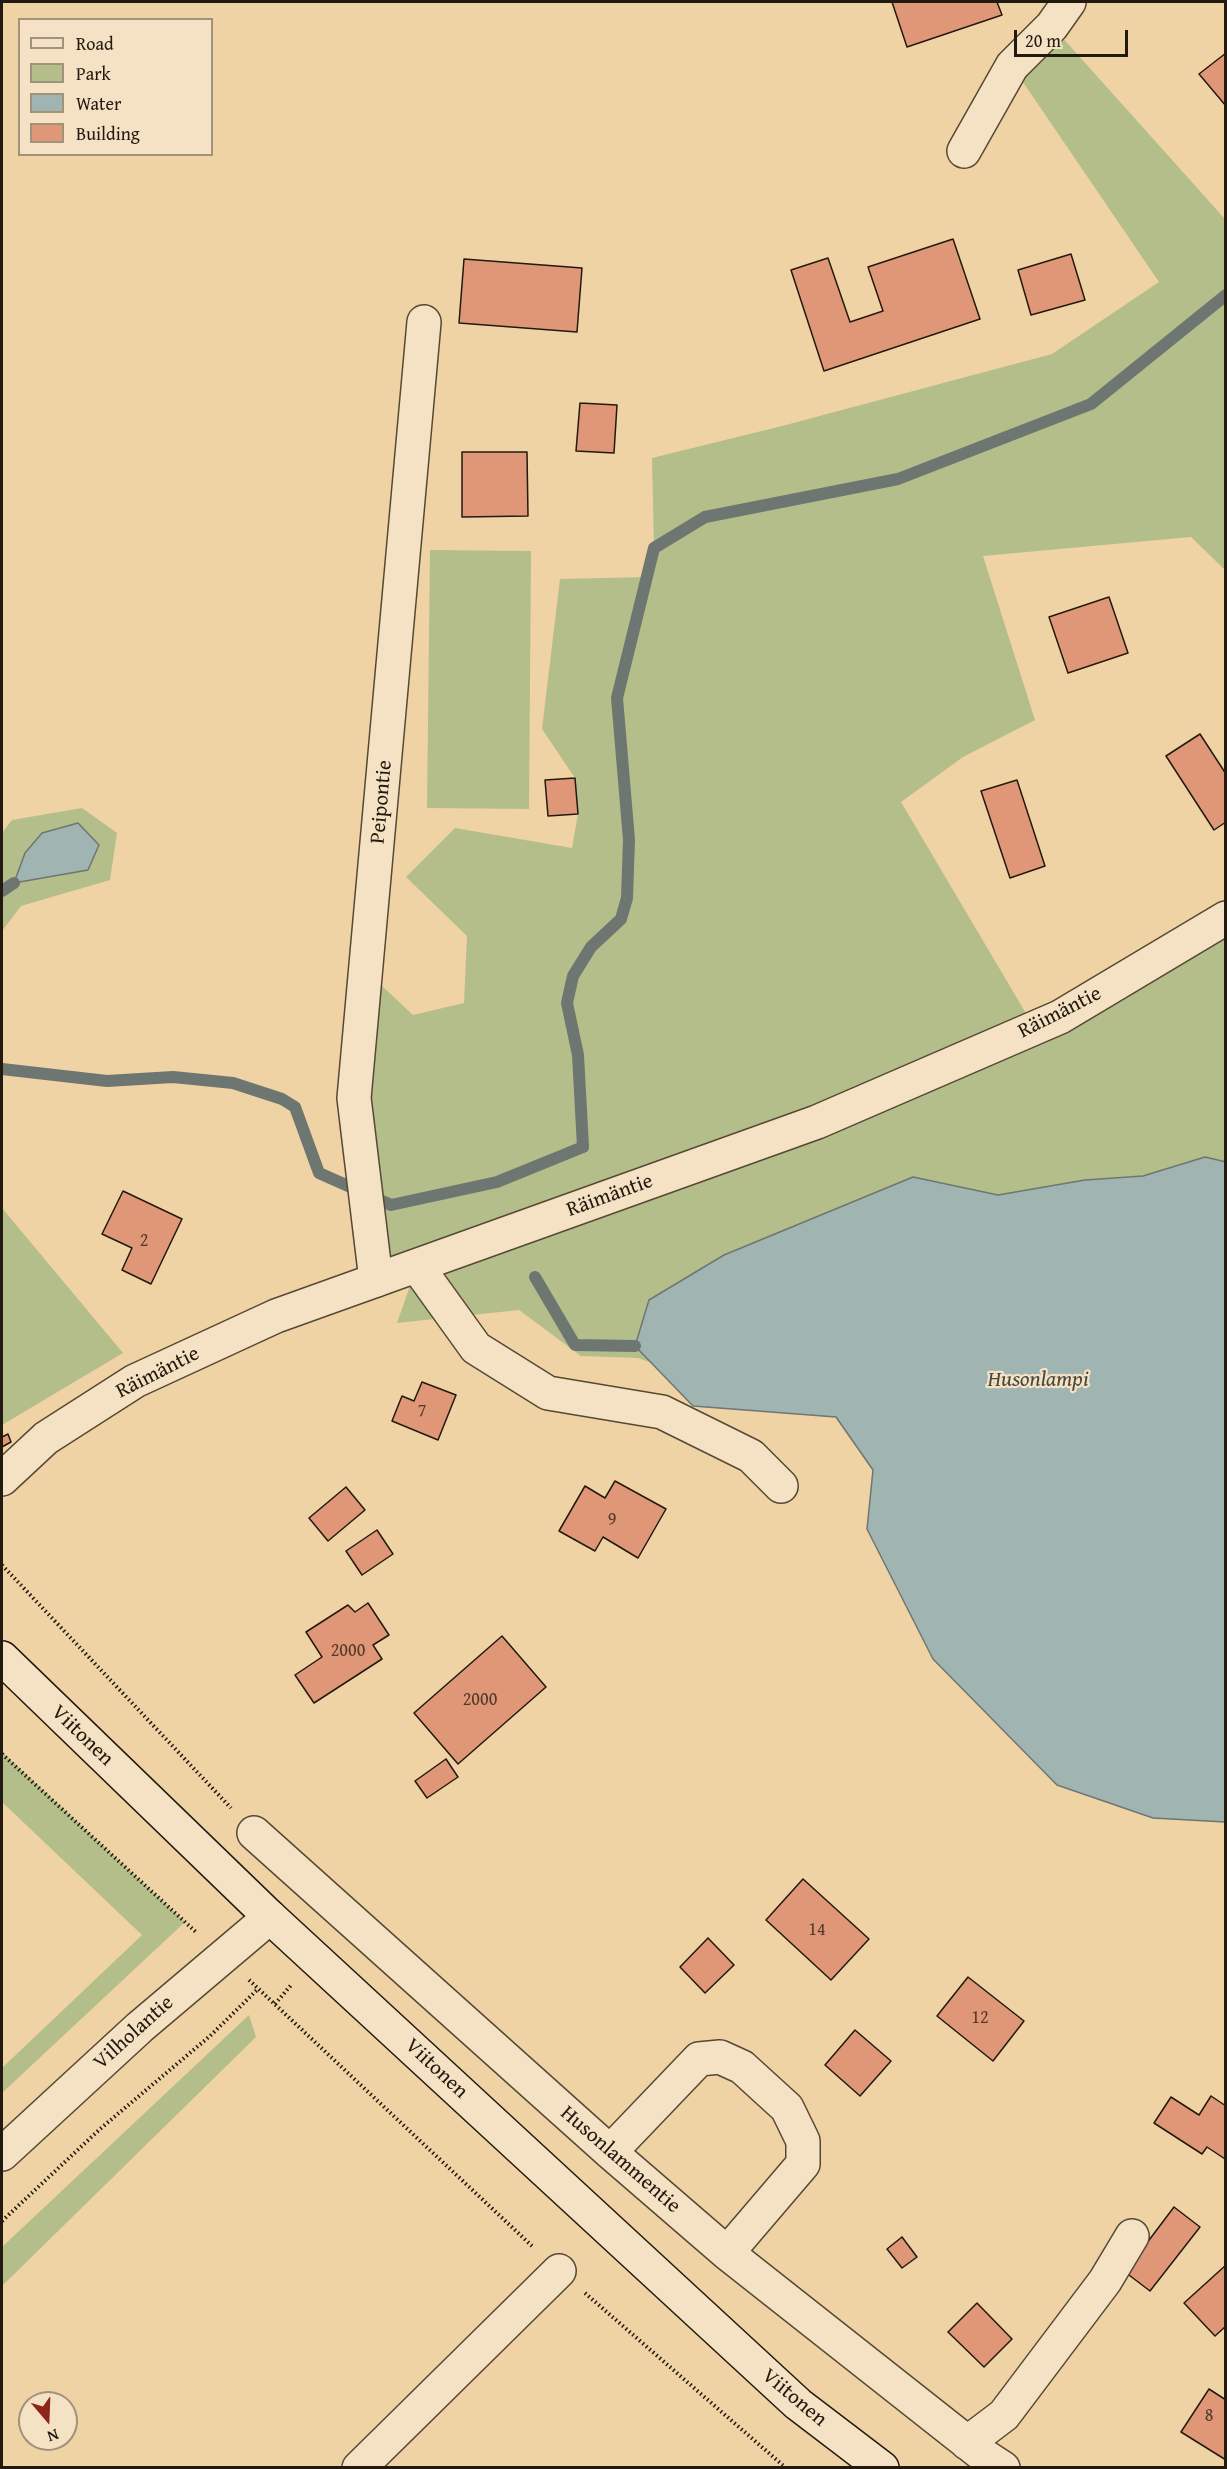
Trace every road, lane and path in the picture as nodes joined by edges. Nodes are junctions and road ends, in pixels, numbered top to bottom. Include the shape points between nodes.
1 (1069, 2) edge
2 (964, 151) dead end
3 (424, 322) dead end
4 (1226, 918) edge
5 (417, 1266) junction
6 (376, 1280) junction
7 (2, 1479) edge
8 (781, 1486) dead end
9 (2, 1565) edge
10 (2, 1658) edge
11 (2, 1755) edge
12 (254, 1833) joint
13 (270, 1917) junction
14 (223, 1956) junction
15 (258, 1989) junction
16 (610, 2152) junction
17 (2, 2154) edge
18 (2, 2221) edge
19 (1132, 2236) dead end
20 (727, 2253) junction
21 (559, 2271) junction
22 (967, 2442) junction
23 (359, 2468) edge
24 (786, 2468) edge
25 (882, 2468) edge
26 (1003, 2468) edge

1 - 2 street via 1052,26 1012,66
3 - 6 street, Peipontie via 354,1098
4 - 5 street, Räimäntie via 1060,1017 818,1122
5 - 6 street, Räimäntie
5 - 8 street via 476,1348 548,1393 662,1412 751,1456
6 - 7 street, Räimäntie via 276,1316 135,1381 46,1438
9 - 12 path
10 - 13 street, Viitonen
11 - 14 path
12 - 16 street, Husonlammentie
13 - 14 street, Vilholantie
13 - 25 street, Viitonen via 798,2404
14 - 15 path
14 - 17 street, Vilholantie
15 - 18 path
15 - 21 path
16 - 20 street, Husonlammentie
16 - 20 street via 699,2060 720,2057 742,2067 787,2108 803,2141 803,2164
19 - 22 street via 1105,2281 1004,2415
20 - 22 street, Husonlammentie
21 - 23 street
21 - 24 path
22 - 26 street, Husonlammentie

